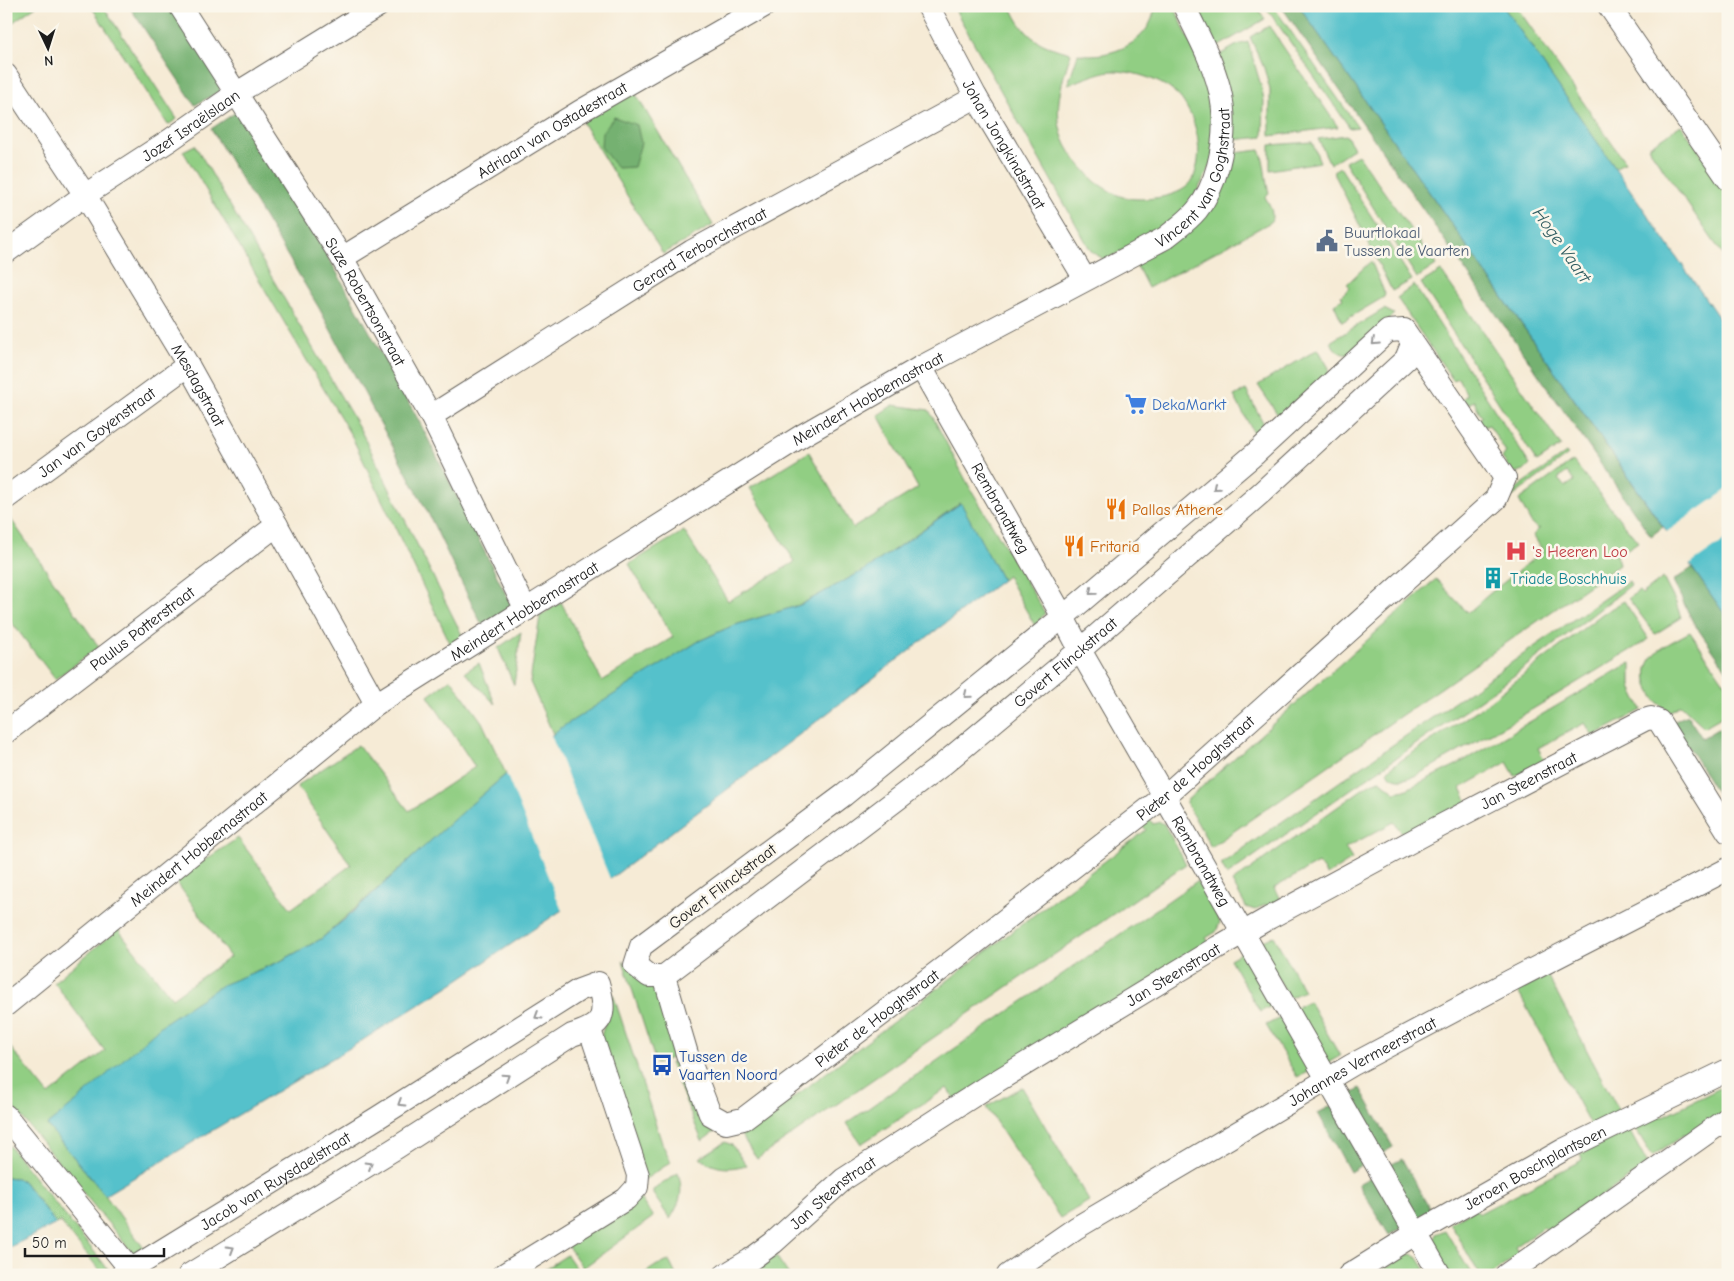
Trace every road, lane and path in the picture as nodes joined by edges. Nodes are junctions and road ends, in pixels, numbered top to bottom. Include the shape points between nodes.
1 (180, 6) edge
2 (378, 6) edge
3 (764, 6) edge
4 (928, 6) edge
5 (1184, 6) edge
6 (1609, 6) edge
7 (6, 75) edge
8 (237, 93) junction
9 (976, 97) junction
10 (1728, 179) edge
11 (85, 195) junction
12 (6, 252) edge
13 (342, 258) junction
14 (1085, 280) junction
15 (1412, 344) junction
16 (188, 365) junction
17 (921, 367) junction
18 (431, 416) junction
19 (1242, 465) junction
20 (1262, 492) junction
21 (6, 498) edge
22 (277, 525) junction
23 (526, 610) junction
24 (1063, 617) junction
25 (1080, 650) junction
26 (376, 704) junction
27 (6, 732) edge
28 (844, 795) junction
29 (1165, 796) junction
30 (863, 826) junction
31 (1728, 832) edge
32 (1728, 869) edge
33 (1243, 933) junction
34 (664, 976) junction
35 (6, 1005) edge
36 (590, 1030) junction
37 (1728, 1070) edge
38 (1327, 1080) junction
39 (6, 1116) edge
40 (377, 1118) junction
41 (1728, 1118) edge
42 (396, 1148) junction
43 (1415, 1234) junction
44 (129, 1273) edge
45 (189, 1275) edge
46 (503, 1275) edge
47 (725, 1275) edge
48 (1008, 1275) edge
49 (1348, 1275) edge
50 (1440, 1275) edge
51 (1506, 1275) edge

1 - 8 street, Suze Robertsonstraat
2 - 8 street, Jozef Israëlslaan
3 - 13 street, Adriaan van Ostadestraat via 588,107
4 - 9 street, Johan Jongkindstraat
5 - 14 street, Vincent van Goghstraat via 1222,93 1225,130 1214,178 1198,209 1165,238
6 - 10 street
7 - 11 street, Mesdagstraat
8 - 11 street, Jozef Israëlslaan
8 - 13 street, Suze Robertsonstraat
9 - 14 street, Johan Jongkindstraat
9 - 18 street, Gerard Terborchstraat via 692,251
11 - 12 street, Jozef Israëlslaan
11 - 16 street, Mesdagstraat
13 - 18 street, Suze Robertsonstraat
14 - 17 street, Meindert Hobbemastraat
15 -> 19 street, Govert Flinckstraat via 1404,330 1388,331
15 - 20 street, Govert Flinckstraat via 1406,359
15 - 29 street, Pieter de Hooghstraat via 1505,478 1496,498
16 - 21 street, Jan van Goyenstraat
16 - 22 street, Mesdagstraat
17 - 23 street, Meindert Hobbemastraat via 803,435
17 - 24 street, Rembrandtweg
18 - 23 street, Suze Robertsonstraat
19 - 20 street
19 -> 24 street, Govert Flinckstraat
20 - 25 street, Govert Flinckstraat
22 - 26 street, Mesdagstraat
22 - 27 street, Paulus Potterstraat
23 - 26 street, Meindert Hobbemastraat
24 - 25 street, Rembrandtweg
24 -> 28 street, Govert Flinckstraat
25 - 29 street, Rembrandtweg
25 - 30 street, Govert Flinckstraat via 941,766
26 - 35 street, Meindert Hobbemastraat
28 - 30 street
28 - 34 street, Govert Flinckstraat via 641,946 635,965 649,976
29 - 33 street, Rembrandtweg
29 - 34 street, Pieter de Hooghstraat via 743,1119 726,1123 710,1114 687,1054
30 - 34 street, Govert Flinckstraat
31 - 33 street, Jan Steenstraat via 1659,721 1651,718 1436,828
32 - 38 street, Johannes Vermeerstraat
33 - 38 street, Rembrandtweg
33 - 47 street, Jan Steenstraat via 984,1089 844,1179 773,1244
36 -> 40 street, Jacob van Ruysdaelstraat via 598,1022 603,1000 589,986
42 -> 36 street via 572,1035
36 - 46 street via 638,1175 637,1187 626,1199
37 - 43 street, Jeroen Boschplantsoen via 1563,1150
38 - 43 street, Rembrandtweg
38 - 48 street, Johannes Vermeerstraat via 1076,1228
39 - 44 street
40 - 42 street
40 - 44 street, Jacob van Ruysdaelstraat
41 - 51 street
45 -> 42 street
43 - 49 street, Jeroen Boschplantsoen
43 - 50 street, Rembrandtweg

